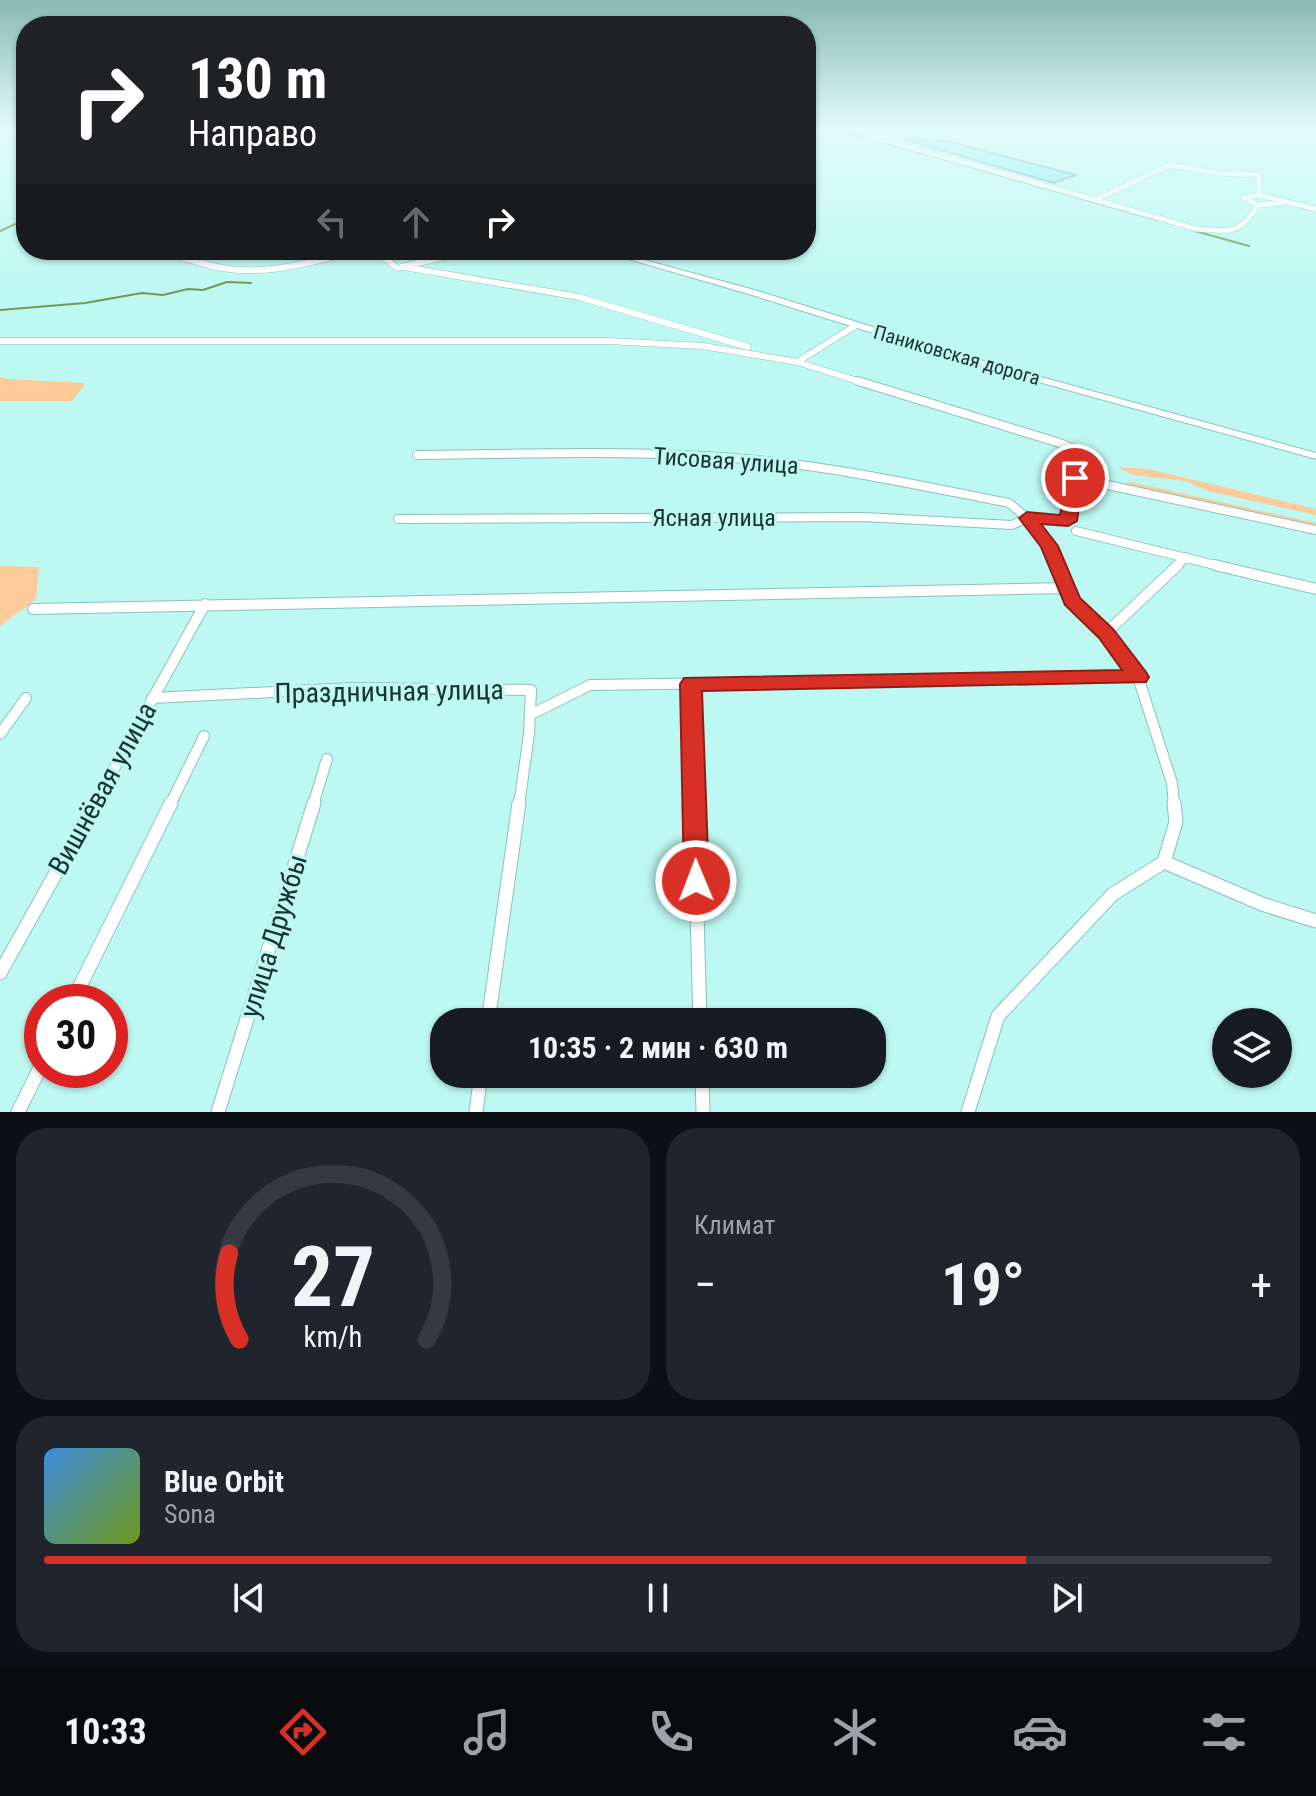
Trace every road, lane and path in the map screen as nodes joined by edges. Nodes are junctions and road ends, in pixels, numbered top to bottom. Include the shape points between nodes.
1 (1033, 182) edge
2 (1135, 182) edge
3 (1259, 182) edge
4 (1259, 195) junction
5 (1095, 200) junction
6 (1283, 203) junction
7 (1258, 205) junction
8 (1316, 209) edge
9 (193, 260) edge
10 (315, 260) edge
11 (387, 260) edge
12 (433, 260) edge
13 (635, 260) edge
14 (311, 261) joint
15 (404, 267) junction
16 (855, 326) junction
17 (0, 341) edge
18 (770, 356) junction
19 (797, 362) junction
20 (417, 455) dead end
21 (1316, 456) edge
22 (1085, 480) junction
23 (1027, 518) junction
24 (398, 519) dead end
25 (1316, 530) edge
26 (1076, 531) dead end
27 (1186, 557) junction
28 (1067, 588) junction
29 (1316, 589) edge
30 (205, 604) junction
31 (33, 609) dead end
32 (1106, 633) junction
33 (1138, 677) junction
34 (691, 684) junction
35 (26, 698) dead end
36 (152, 698) junction
37 (530, 715) junction
38 (0, 734) edge
39 (204, 736) dead end
40 (327, 759) dead end
41 (1164, 862) junction
42 (1316, 921) edge
43 (0, 973) edge
44 (81, 984) edge
45 (490, 1008) edge
46 (700, 1008) edge
47 (30, 1088) edge
48 (479, 1088) edge
49 (702, 1088) edge
50 (18, 1112) edge
51 (218, 1112) edge
52 (476, 1112) edge
53 (703, 1112) edge
54 (968, 1112) edge

1 - 5 street
2 - 5 street
3 - 4 street
4 - 6 street
4 - 7 street via 1244,198
5 - 7 street via 1197,229 1235,231 1249,224
6 - 7 street
6 - 8 street
9 - 14 street via 252,271
10 - 14 street
11 - 15 street
12 - 15 street
13 - 16 street, Паниковская дорога
15 - 18 street via 579,297
16 - 19 street
16 - 21 street, Паниковская дорога
17 - 18 street via 570,341 697,346
18 - 19 street
19 - 22 street via 1060,443 1089,460
20 - 23 street, Тисовая улица via 758,460 1009,503
22 - 23 street via 1075,478 1068,521
22 - 25 street
23 - 24 street, Ясная улица via 1012,525 864,517
23 - 28 street via 1049,546
26 - 27 street
27 - 29 street
27 - 32 street
28 - 30 street
28 - 32 street via 1072,601
30 - 31 street
30 - 36 street, Вишнёвая улица
32 - 33 street
33 - 34 street
33 - 41 street via 1172,783 1176,822
34 - 37 street via 590,685
34 - 46 street
35 - 38 street
36 - 37 street, Праздничная улица via 352,688 531,690
36 - 43 street, Вишнёвая улица
37 - 45 street, Праздничная улица
39 - 44 street
40 - 51 street, улица Дружбы
41 - 42 street
41 - 54 street via 1113,894 998,1016
47 - 50 street
48 - 52 street
49 - 53 street

